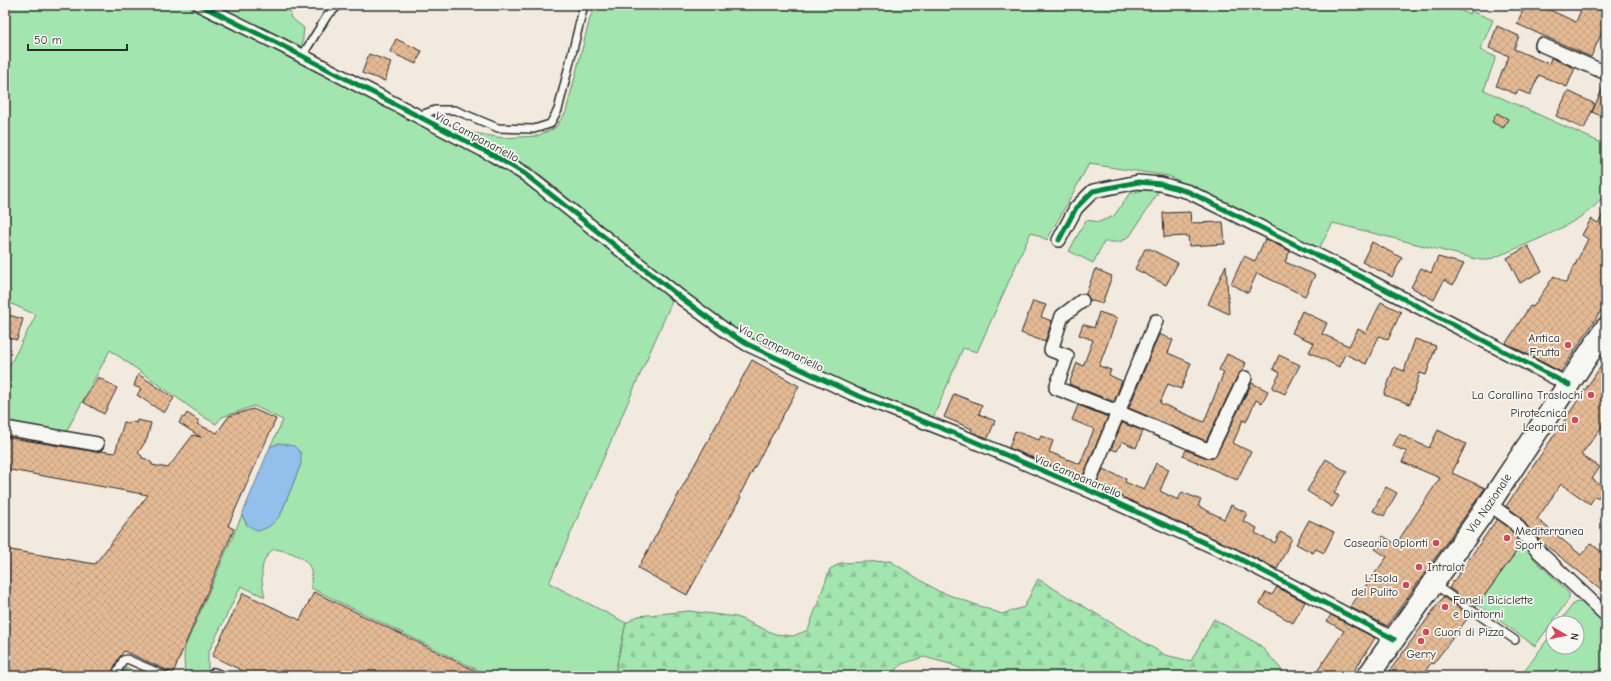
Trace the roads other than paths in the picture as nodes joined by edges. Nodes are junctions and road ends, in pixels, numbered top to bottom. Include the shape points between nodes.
1 (200, 5) edge
2 (339, 5) edge
3 (584, 5) edge
4 (1542, 45) dead end
5 (302, 56) junction
6 (1606, 73) edge
7 (418, 116) junction
8 (1059, 240) dead end
9 (1082, 301) dead end
10 (1156, 321) dead end
11 (1606, 328) edge
12 (1246, 378) dead end
13 (1569, 385) junction
14 (1118, 412) junction
15 (5, 428) edge
16 (97, 444) dead end
17 (1086, 489) junction
18 (1489, 504) junction
19 (1433, 584) junction
20 (1606, 615) edge
21 (1394, 639) junction
22 (1515, 640) dead end
23 (214, 672) dead end
24 (115, 676) edge
25 (166, 676) edge
26 (224, 676) edge
27 (1368, 676) edge

1 - 5 street, Via Campanariello
2 - 5 lane via 327,16
3 - 7 lane via 558,110 550,124 534,129 498,128 455,110 435,110
4 - 6 street
5 - 7 street, Via Campanariello
7 - 17 street, Via Campanariello via 525,174 674,293 747,344 854,394
8 - 13 street via 1076,208 1093,191 1138,182 1161,184 1189,192 1373,283
9 - 14 street via 1062,316 1051,350 1067,356 1056,388
10 - 14 street
11 - 13 main road, Via Nazionale
12 - 14 street via 1210,452
13 - 18 main road, Via Nazionale
14 - 17 street
15 - 16 street
17 - 21 street, Via Campanariello via 1236,557
18 - 19 main road, Via Nazionale
18 - 20 street via 1513,521 1536,549
19 - 21 main road, Via Nazionale
19 - 22 lane
21 - 27 main road, Via Nazionale
23 - 26 lane
24 - 25 lane via 123,660 128,659

